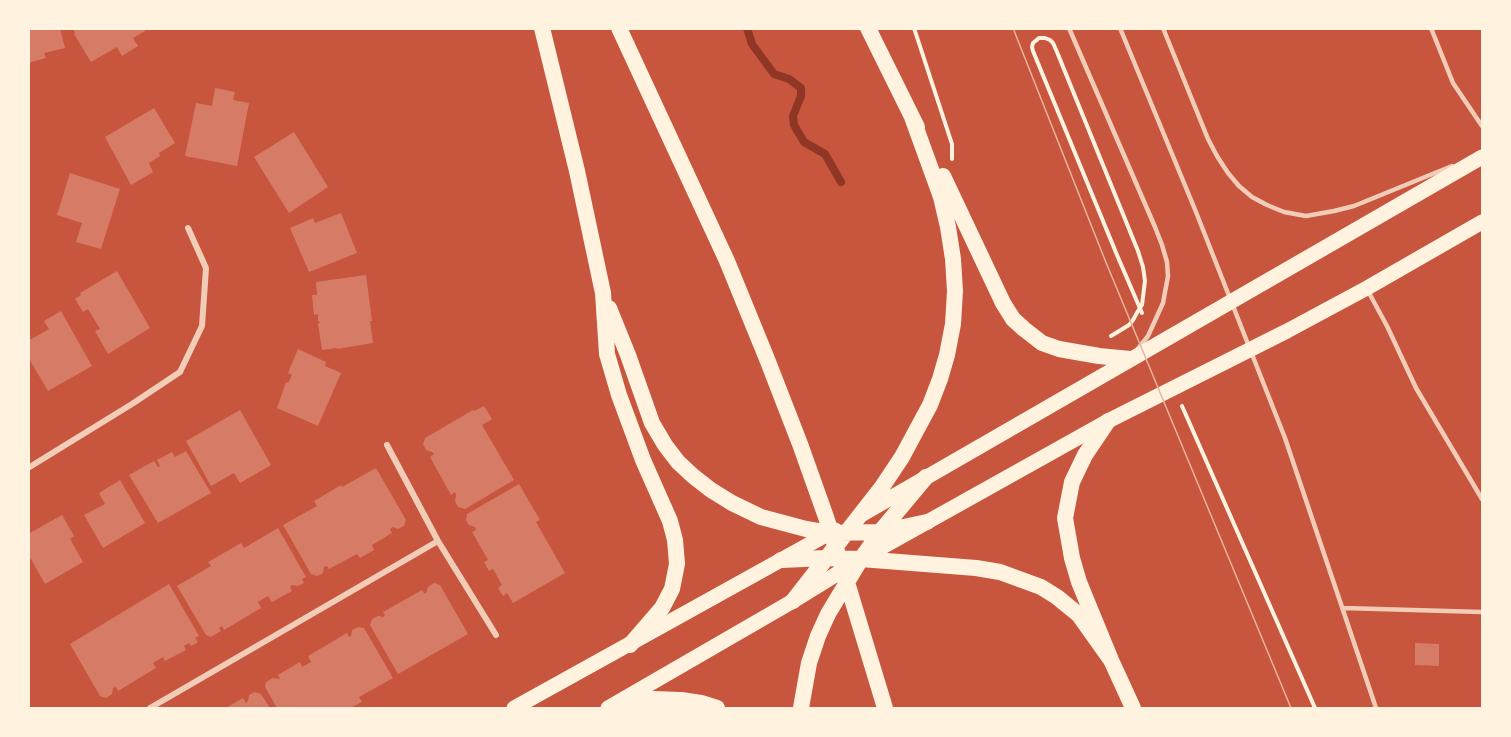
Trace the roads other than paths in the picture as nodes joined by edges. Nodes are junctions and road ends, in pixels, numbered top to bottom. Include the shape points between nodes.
1 (542, 28) edge
2 (619, 28) edge
3 (868, 28) edge
4 (1069, 28) edge
5 (1120, 28) edge
6 (1163, 28) edge
7 (1431, 28) edge
8 (912, 117) junction
9 (1482, 126) edge
10 (1482, 155) edge
11 (1482, 222) edge
12 (188, 228) dead end
13 (1367, 288) junction
14 (603, 293) junction
15 (1130, 359) junction
16 (1108, 422) junction
17 (387, 445) dead end
18 (28, 468) edge
19 (926, 477) junction
20 (1482, 499) edge
21 (860, 515) junction
22 (927, 522) junction
23 (880, 532) junction
24 (837, 533) junction
25 (438, 541) junction
26 (826, 558) junction
27 (861, 559) junction
28 (781, 560) junction
29 (793, 601) junction
30 (1343, 608) junction
31 (1482, 612) edge
32 (496, 635) dead end
33 (630, 645) junction
34 (1111, 660) junction
35 (614, 705) edge
36 (150, 708) edge
37 (514, 708) edge
38 (717, 708) edge
39 (801, 708) edge
40 (885, 708) edge
41 (1133, 708) edge
42 (1376, 708) edge

1 - 14 highway
2 - 40 highway via 727,261 800,444
3 - 8 highway
4 - 15 lane via 1167,262 1167,284 1160,311 1148,336
5 - 30 lane via 1285,438
6 - 10 lane via 1208,139 1228,173 1252,196 1284,212 1306,216 1354,206
7 - 9 lane via 1453,83
8 - 15 highway via 1013,319 1042,343 1059,349
8 - 21 highway via 948,226 955,291 953,324 930,405 902,458
10 - 15 main road
11 - 13 main road
12 - 18 street via 206,268 202,326 180,372
13 - 16 main road
13 - 20 lane via 1416,388
14 - 24 highway via 652,423 678,462 711,490 748,512 806,530
14 - 33 highway via 607,354 643,460 670,521 677,558 672,589 662,608
15 - 19 main road
16 - 22 main road
16 - 34 highway via 1072,482 1065,518 1074,566
17 - 25 street
19 - 21 main road
19 - 23 highway
21 - 24 highway
22 - 23 highway
22 - 27 main road
23 - 24 highway
23 - 27 highway
24 - 26 highway
24 - 28 main road
25 - 32 street
25 - 36 street
26 - 27 highway
26 - 28 highway
26 - 29 highway
27 - 29 main road
27 - 34 highway via 976,567 1041,587 1079,615
27 - 39 highway via 818,636
28 - 33 main road
29 - 35 main road
30 - 31 lane
30 - 42 lane
33 - 37 main road
34 - 41 highway
35 - 38 highway via 652,699

